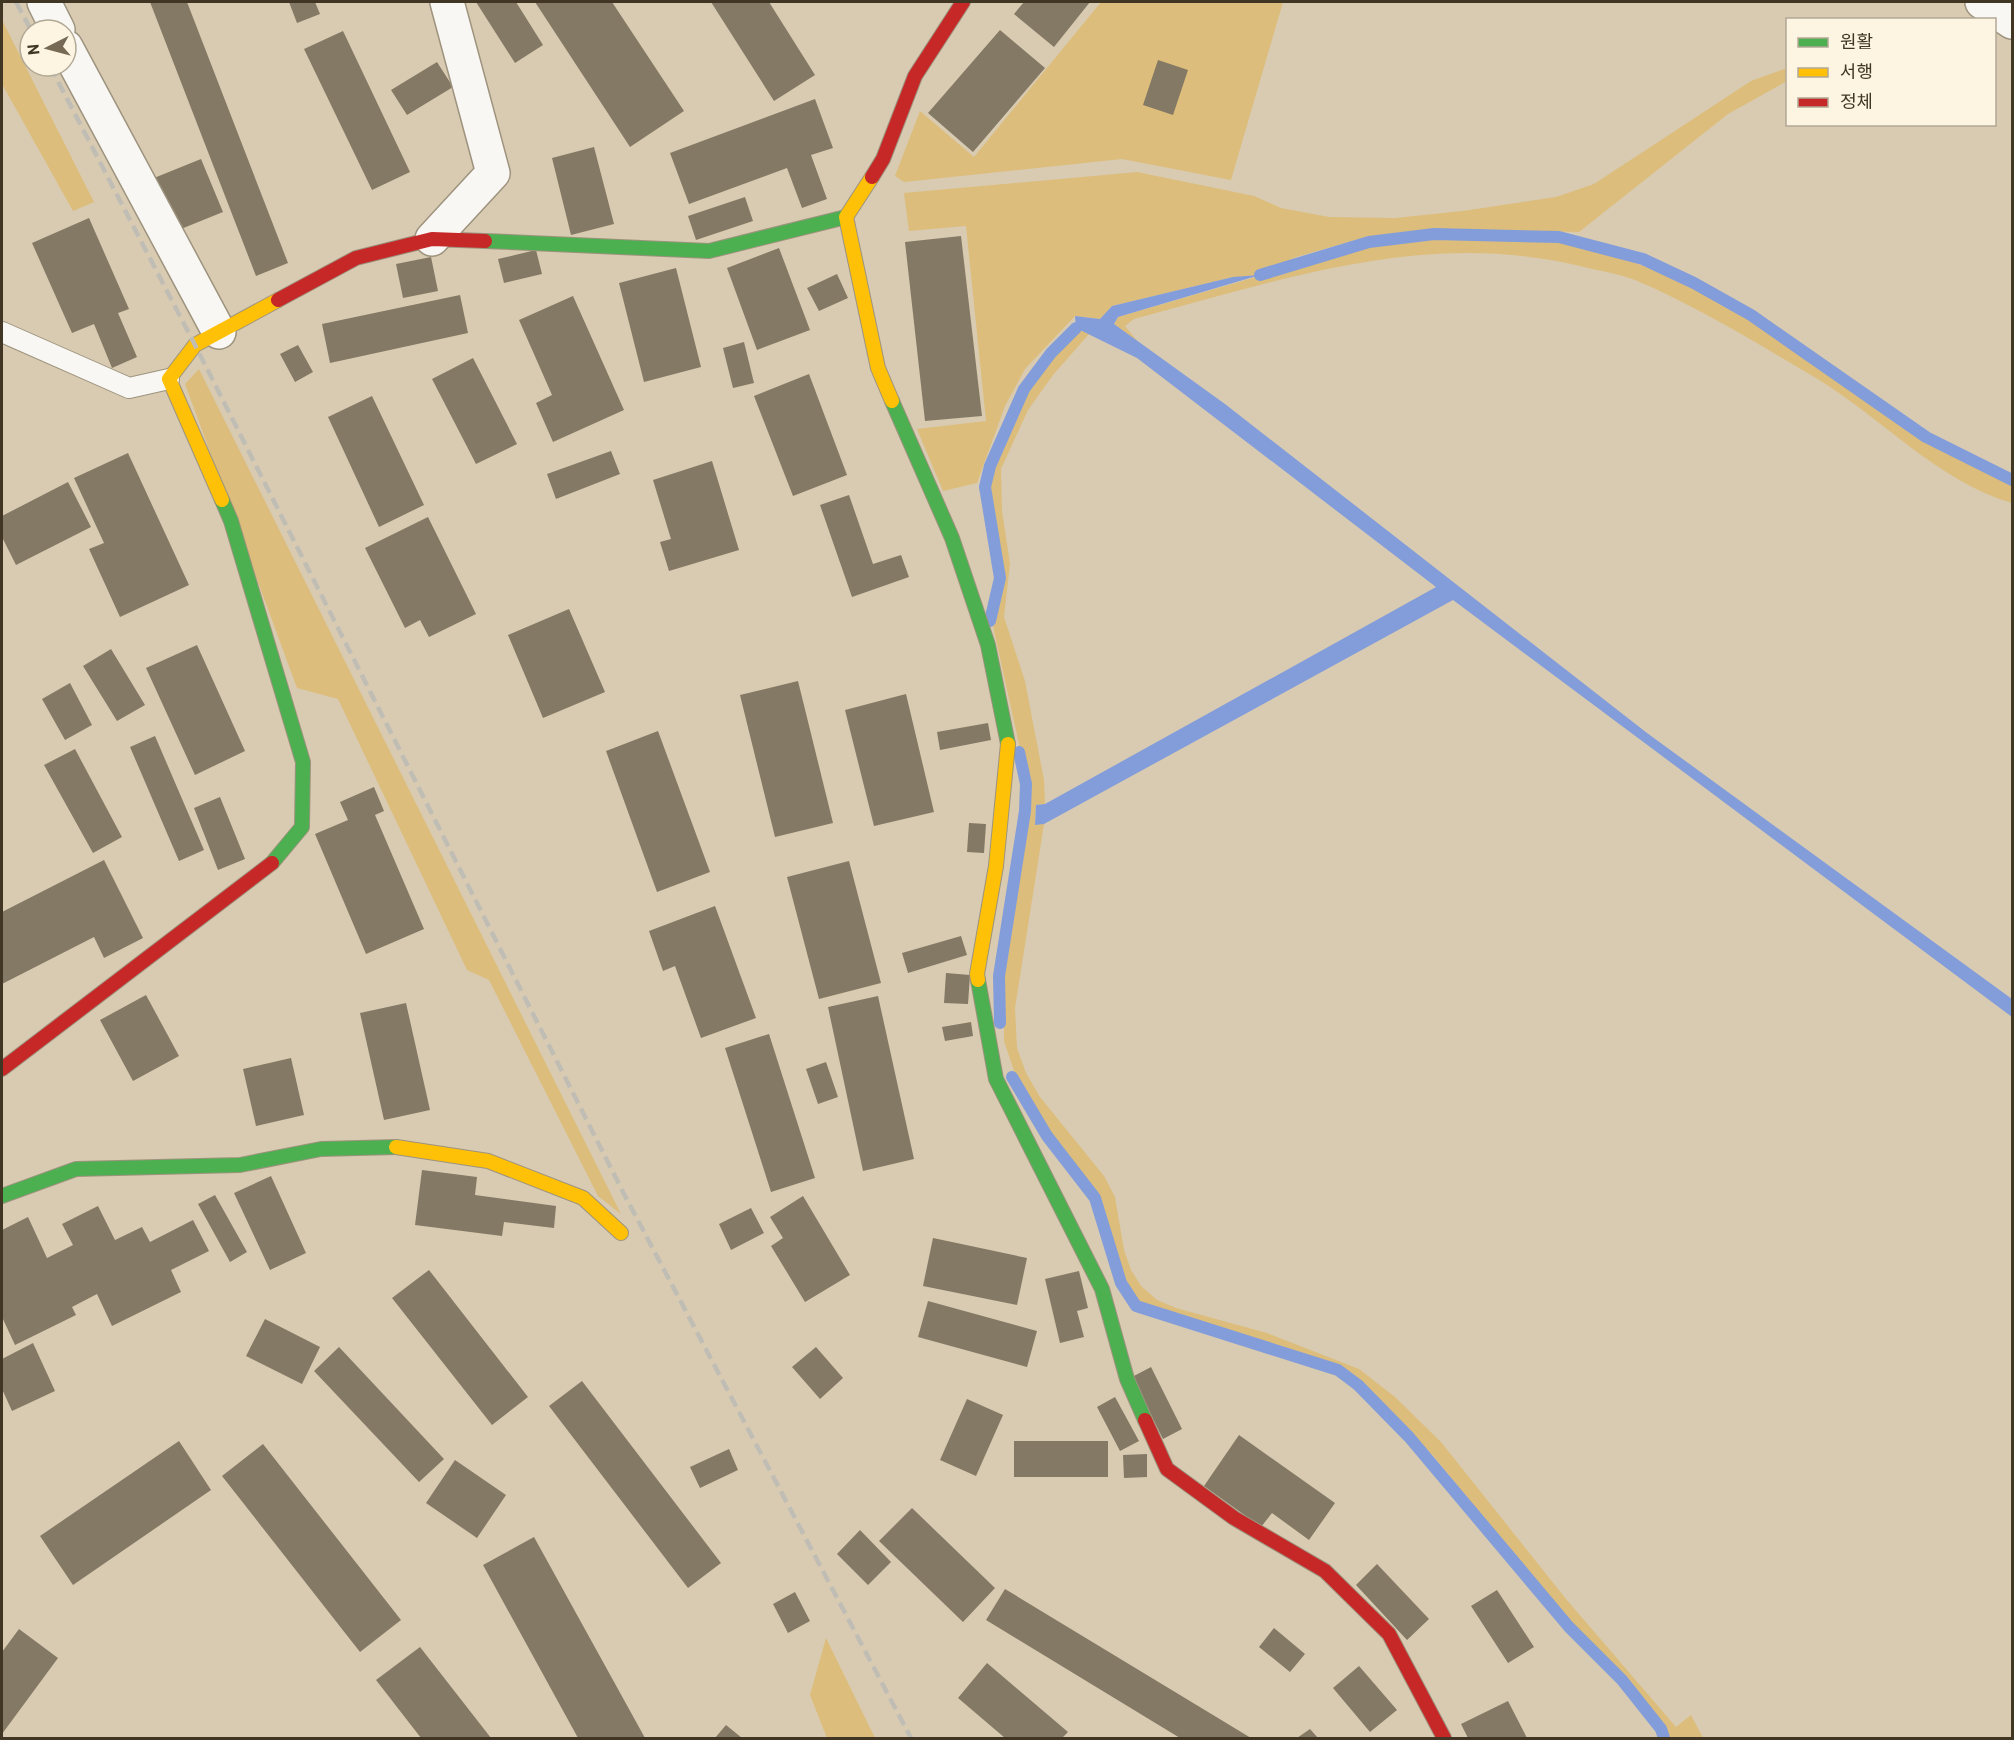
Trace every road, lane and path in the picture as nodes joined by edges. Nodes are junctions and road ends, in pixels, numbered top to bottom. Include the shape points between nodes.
1 (44, 2) edge
2 (447, 2) edge
3 (963, 2) edge
4 (1982, 2) edge
5 (52, 18) edge
6 (2013, 22) edge
7 (78, 68) edge
8 (846, 217) junction
9 (432, 238) junction
10 (2, 332) edge
11 (219, 332) junction
12 (169, 379) junction
13 (2, 1069) edge
14 (2, 1196) edge
15 (621, 1233) dead end
16 (1444, 1738) edge

1 - 5 street
2 - 9 street via 493,173
3 - 8 street via 915,76 883,159
4 - 6 street
7 - 11 street
8 - 9 street via 709,251
8 - 16 street via 878,368 952,538 988,645 1010,738 996,866 977,974 996,1079 1102,1289 1126,1379 1167,1469 1234,1518 1325,1571 1389,1634
9 - 11 street via 356,258
10 - 12 lane via 129,388
11 - 12 street via 195,345
12 - 13 street via 231,521 277,671 303,762 302,827 266,869
14 - 15 street via 76,1169 240,1165 321,1149 394,1146 489,1161 584,1198

